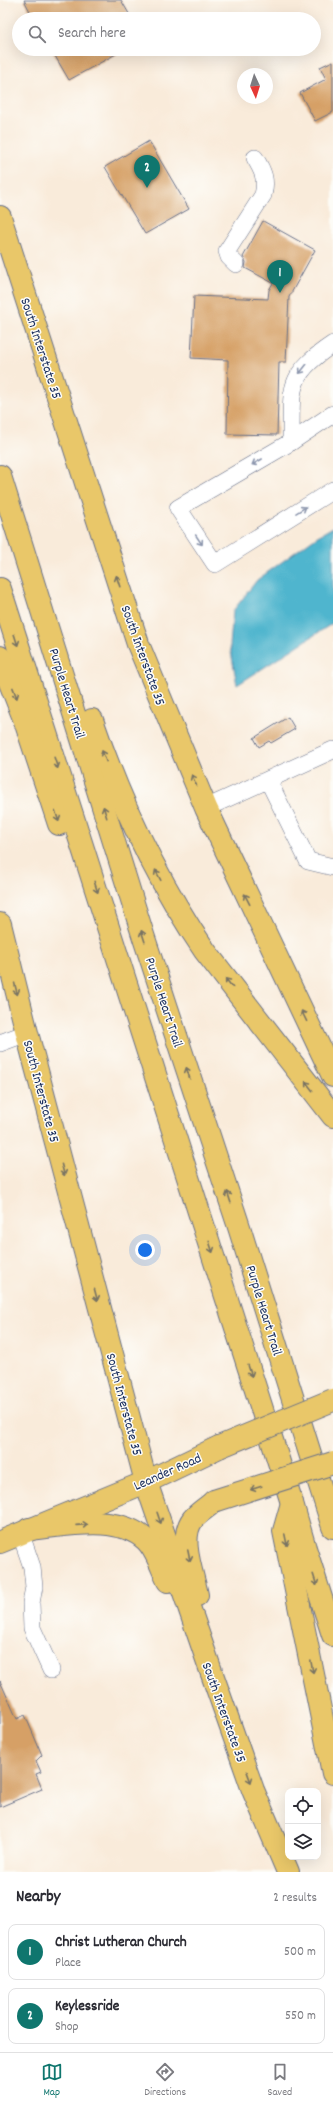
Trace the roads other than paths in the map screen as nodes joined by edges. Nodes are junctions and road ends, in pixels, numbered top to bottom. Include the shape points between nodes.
1 (255, 158) dead end
2 (0, 217) edge
3 (236, 264) dead end
4 (333, 344) edge
5 (333, 414) edge
6 (291, 442) junction
7 (0, 476) edge
8 (333, 490) edge
9 (34, 582) junction
10 (0, 589) edge
11 (0, 657) edge
12 (333, 750) edge
13 (268, 780) junction
14 (206, 808) junction
15 (333, 867) edge
16 (0, 924) edge
17 (27, 1033) junction
18 (0, 1043) edge
19 (326, 1045) edge
20 (333, 1076) edge
21 (333, 1116) edge
22 (178, 1143) junction
23 (239, 1227) junction
24 (333, 1400) edge
25 (333, 1463) edge
26 (333, 1477) edge
27 (146, 1482) junction
28 (292, 1503) junction
29 (333, 1528) edge
30 (25, 1530) junction
31 (0, 1542) edge
32 (333, 1635) edge
33 (51, 1670) dead end
34 (212, 1674) junction
35 (333, 1773) edge
36 (288, 1872) edge

1 - 3 street via 263,171 266,186 263,195 227,251
14 -> 2 main road, South Interstate 35 via 138,644
4 -> 6 street via 313,357 300,370 294,384
5 - 6 street
6 -> 8 street via 178,508 215,564
7 - 9 main road, Purple Heart Trail
21 -> 9 main road via 205,951 167,891 133,825 104,754 57,611
23 -> 9 main road, Purple Heart Trail via 143,935
10 -> 22 main road
11 -> 22 main road via 25,721 121,1010
12 - 13 street
13 - 14 street
13 - 15 street via 308,861
19 -> 14 main road, South Interstate 35
16 -> 17 main road, South Interstate 35
17 - 18 street
17 -> 27 main road, South Interstate 35
19 - 20 main road, South Interstate 35
22 -> 28 main road
23 - 26 main road via 296,1363
23 - 29 main road, Purple Heart Trail
24 - 27 main road, Leander Road, bridge via 219,1447
25 -> 34 main road, bridge via 214,1501 193,1519 187,1529 187,1547
27 - 30 main road, Leander Road
27 -> 34 main road, South Interstate 35
28 -> 32 main road
28 -> 35 main road via 284,1531
30 - 31 main road, Leander Road
30 - 33 street via 34,1587 31,1603 32,1628
30 -> 34 main road via 100,1524 128,1528 147,1541
34 -> 36 main road, South Interstate 35 via 253,1790

